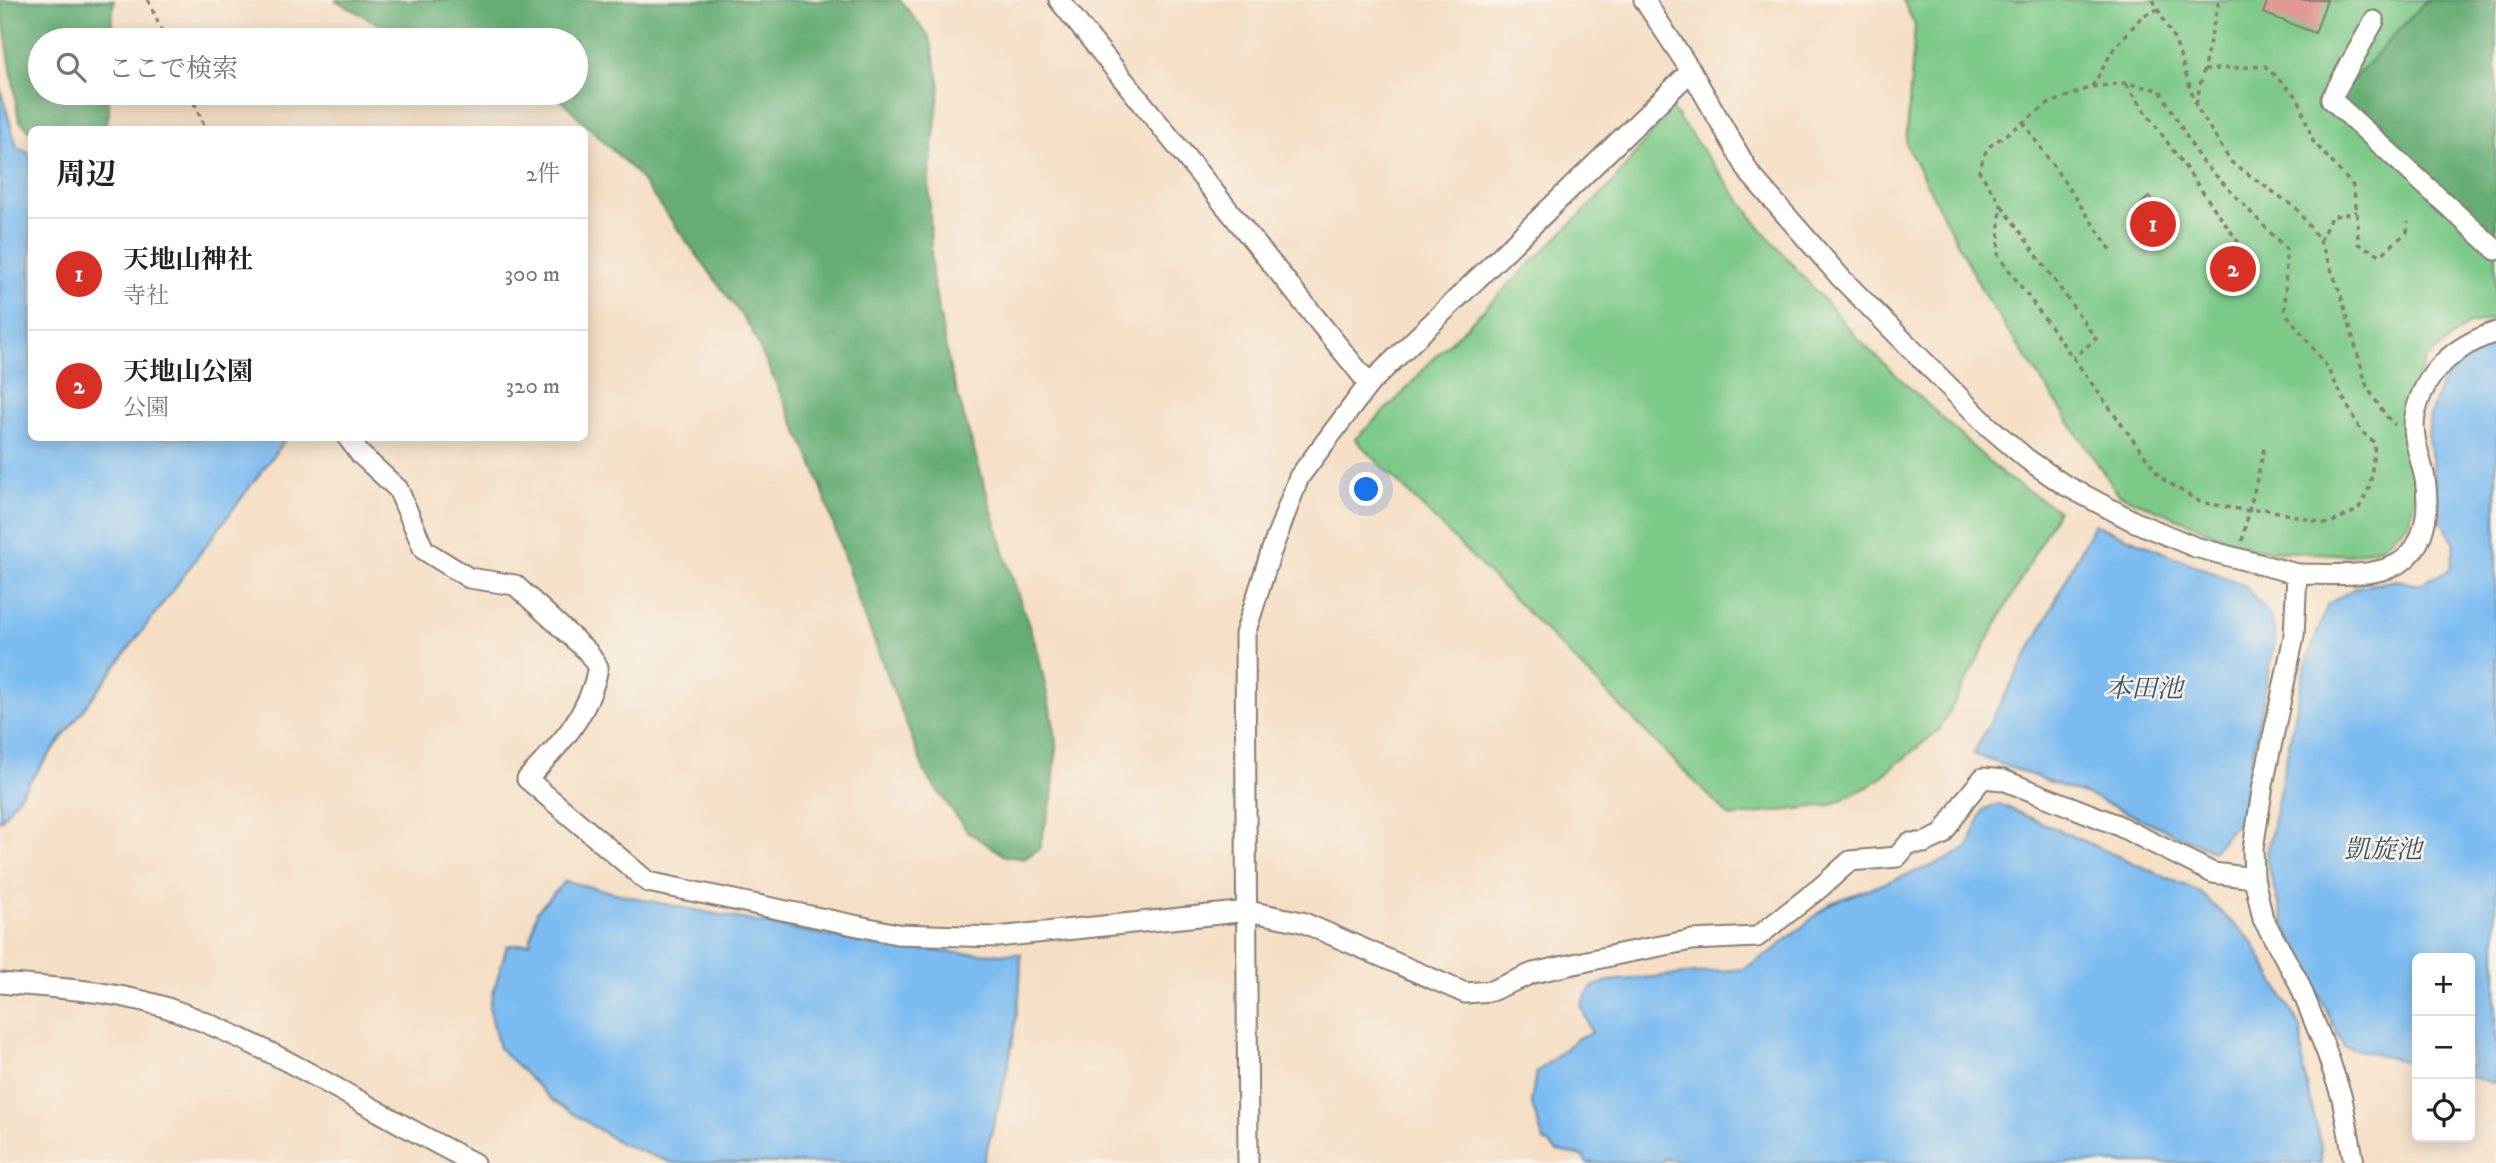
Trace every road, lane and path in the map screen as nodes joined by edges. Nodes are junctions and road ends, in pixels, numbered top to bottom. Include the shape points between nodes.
1 (148, 0) edge
2 (1059, 0) edge
3 (1644, 0) edge
4 (2153, 0) edge
5 (2219, 0) edge
6 (2158, 9) junction
7 (2374, 21) dead end
8 (161, 28) edge
9 (2204, 70) junction
10 (1691, 71) junction
11 (2125, 83) junction
12 (2092, 87) junction
13 (195, 105) edge
14 (2196, 106) junction
15 (2023, 122) junction
16 (204, 126) edge
17 (2001, 204) junction
18 (2357, 212) junction
19 (2409, 222) dead end
20 (2320, 241) junction
21 (2241, 246) dead end
22 (2112, 250) dead end
23 (2496, 250) edge
24 (2496, 332) edge
25 (2073, 358) junction
26 (1370, 384) junction
27 (350, 441) edge
28 (2265, 445) dead end
29 (2416, 445) junction
30 (2249, 511) junction
31 (2237, 559) junction
32 (2297, 574) junction
33 (2253, 878) junction
34 (1248, 912) junction
35 (0, 982) edge
36 (470, 1162) edge
37 (1248, 1163) edge
38 (2354, 1163) edge

1 - 8 path
2 - 26 street
3 - 10 street
4 - 6 path
5 - 9 path
6 - 12 path via 2142,16 2113,50
6 - 14 path via 2176,43
7 - 23 street via 2331,99
9 - 14 path
9 - 18 path via 2264,65 2298,98 2314,141 2353,186
10 - 26 street
10 - 31 street via 1749,174 1841,278 1987,425 2026,459 2092,501 2195,547
11 - 12 path
11 - 21 path
11 - 30 path via 2160,90 2199,158 2286,249 2285,312 2325,364 2361,431 2375,443 2370,486 2358,510 2328,524 2265,509
12 - 15 path via 2050,103
13 - 16 path
14 - 20 path via 2231,162 2296,208
15 - 17 path via 1987,148 1979,171
15 - 22 path
17 - 25 path via 1998,255
17 - 25 path via 2096,339
18 - 19 path via 2358,244 2381,255 2407,232
18 - 20 path via 2331,217
20 - 29 path via 2367,387 2385,415
24 - 29 street via 2458,348 2423,390 2415,417
25 - 30 path via 2161,478 2200,502
26 - 34 street via 1300,477 1270,552 1245,634
27 - 34 street via 398,489 424,550 469,578 515,585 587,651 598,667 591,694 572,730 527,779 648,881 897,934 997,937
28 - 30 path
29 - 32 street via 2427,504 2417,547 2385,570
30 - 31 path
31 - 32 street
32 - 33 street via 2294,636 2261,798
33 - 34 street via 2213,873 2115,824 2003,780 1983,778 1942,835 1924,843 1909,843 1897,857 1850,861 1757,937 1692,940 1624,953 1533,973 1490,991 1465,993 1302,922
33 - 38 street via 2263,919 2298,981 2327,1053 2342,1098
34 - 37 street
35 - 36 street via 106,995 177,1011 247,1040

